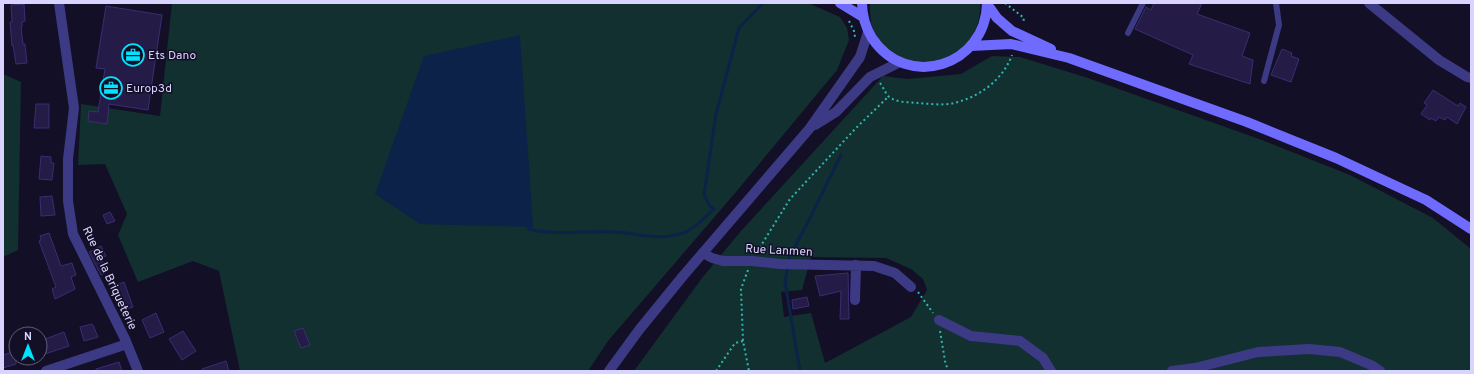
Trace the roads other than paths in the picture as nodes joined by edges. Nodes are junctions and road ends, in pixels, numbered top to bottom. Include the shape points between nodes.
1 (59, 3) edge
2 (840, 3) edge
3 (1143, 3) edge
4 (1276, 3) edge
5 (1369, 3) edge
6 (861, 4) edge
7 (987, 4) edge
8 (863, 17) junction
9 (868, 32) junction
10 (1128, 33) dead end
11 (971, 46) junction
12 (1069, 58) junction
13 (900, 62) junction
14 (1471, 78) edge
15 (1264, 80) dead end
16 (810, 128) junction
17 (1471, 229) edge
18 (703, 253) junction
19 (856, 265) junction
20 (912, 287) dead end
21 (855, 300) dead end
22 (939, 320) dead end
23 (127, 344) junction
24 (46, 371) edge
25 (138, 371) edge
26 (609, 371) edge
27 (1051, 371) edge
28 (1172, 371) edge
29 (1380, 371) edge

1 - 23 street, Rue de la Briqueterie via 74,108 68,159 68,201 73,234
2 - 8 main road
3 - 10 lane
4 - 15 lane via 1279,25
5 - 14 street via 1439,60
6 - 8 main road
7 - 11 main road via 986,20
7 - 12 main road via 997,18 1012,31
8 - 9 main road
9 - 13 main road via 887,55
9 - 16 street via 860,57
11 - 12 main road via 1010,44
11 - 13 main road via 960,56 931,67
12 - 17 main road via 1247,122 1336,158 1426,200
13 - 16 street via 870,77 836,112
16 - 18 street
18 - 19 street, Rue Lanmen via 723,261
18 - 26 street via 639,330
19 - 20 street, Rue Lanmen via 874,266 895,273
19 - 21 street
22 - 27 street via 971,336 1020,341 1043,358
23 - 24 street
23 - 25 street, Rue de la Briqueterie
28 - 29 street via 1195,368 1258,352 1309,349 1340,352

